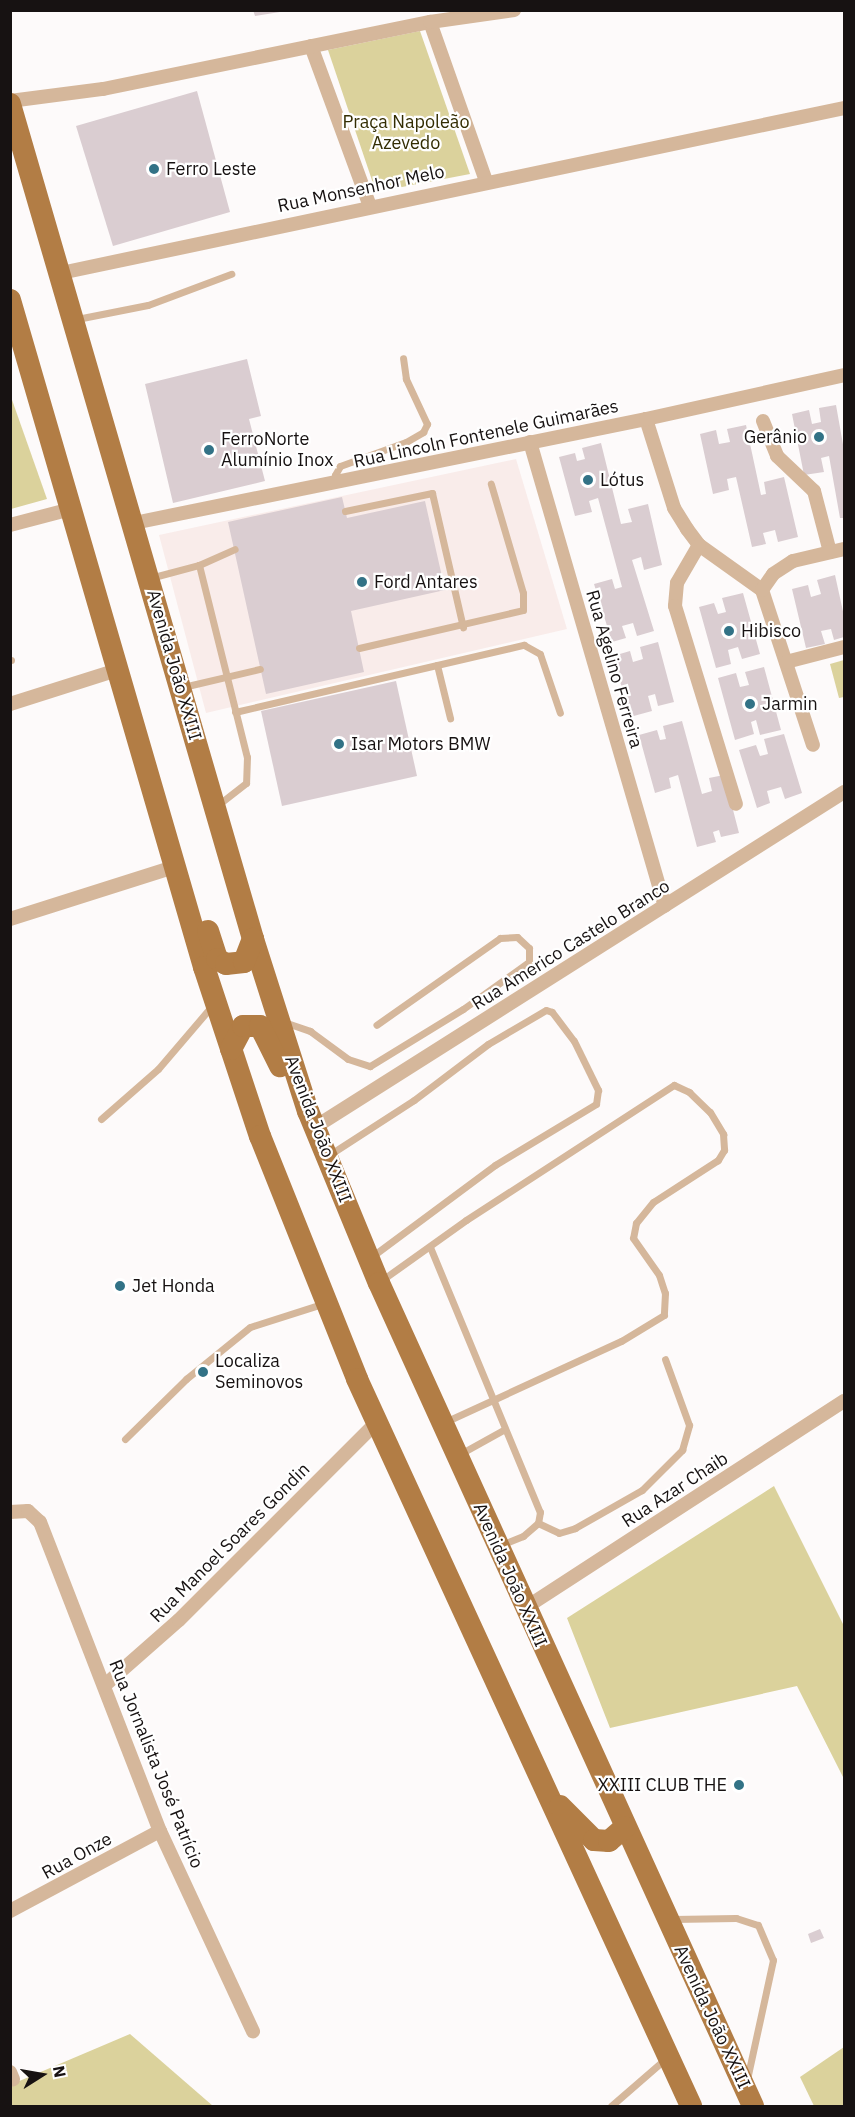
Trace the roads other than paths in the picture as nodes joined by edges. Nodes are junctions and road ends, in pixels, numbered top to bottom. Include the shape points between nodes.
1 (514, 10) edge
2 (430, 22) junction
3 (311, 46) junction
4 (10, 103) edge
5 (844, 108) edge
6 (486, 181) junction
7 (370, 206) junction
8 (61, 273) junction
9 (231, 274) dead end
10 (10, 300) edge
11 (75, 320) junction
12 (403, 358) dead end
13 (844, 375) edge
14 (646, 419) junction
15 (763, 421) dead end
16 (530, 442) junction
17 (336, 483) junction
18 (491, 484) dead end
19 (71, 508) junction
20 (345, 512) dead end
21 (134, 523) junction
22 (10, 525) edge
23 (699, 545) junction
24 (235, 549) dead end
25 (844, 549) edge
26 (830, 552) junction
27 (199, 565) junction
28 (148, 578) junction
29 (762, 590) junction
30 (464, 627) junction
31 (844, 647) edge
32 (359, 648) dead end
33 (786, 662) junction
34 (437, 665) junction
35 (117, 669) junction
36 (260, 669) dead end
37 (226, 677) junction
38 (180, 688) junction
39 (10, 704) edge
40 (235, 712) junction
41 (560, 713) dead end
42 (450, 718) dead end
43 (813, 745) dead end
44 (844, 792) edge
45 (736, 804) dead end
46 (216, 807) junction
47 (174, 867) junction
48 (665, 906) junction
49 (10, 920) edge
50 (254, 939) junction
51 (215, 1002) junction
52 (279, 1021) junction
53 (376, 1025) dead end
54 (231, 1049) junction
55 (101, 1119) dead end
56 (312, 1119) junction
57 (327, 1156) junction
58 (430, 1247) junction
59 (369, 1258) junction
60 (379, 1283) junction
61 (325, 1303) junction
62 (665, 1359) dead end
63 (495, 1400) junction
64 (844, 1401) edge
65 (377, 1422) junction
66 (441, 1423) junction
67 (505, 1429) junction
68 (125, 1439) dead end
69 (457, 1456) junction
70 (10, 1512) edge
71 (538, 1523) junction
72 (498, 1547) junction
73 (525, 1608) junction
74 (105, 1685) junction
75 (549, 1794) junction
76 (625, 1827) junction
77 (160, 1831) junction
78 (10, 1911) edge
79 (667, 1918) junction
80 (253, 2031) dead end
81 (668, 2056) junction
82 (749, 2097) edge
83 (611, 2106) edge
84 (691, 2106) edge

1 - 2 street
2 - 3 street
2 - 6 street
3 - 4 street via 103,89
3 - 7 street
4 - 8 main road, Avenida João XXIII
5 - 6 street, Rua Monsenhor Melo
6 - 7 street, Rua Monsenhor Melo
7 - 8 street, Rua Monsenhor Melo
8 - 11 main road, Avenida João XXIII
9 - 11 lane via 148,305
10 - 19 main road
11 - 21 main road, Avenida João XXIII
12 - 17 lane via 406,379 427,424 423,432 340,466
13 - 14 street, Rua Lincoln Fontenele Guimarães
14 - 16 street, Rua Lincoln Fontenele Guimarães
14 - 23 street via 674,508
15 - 26 street via 777,456 814,491
16 - 17 street, Rua Lincoln Fontenele Guimarães
16 - 48 street, Rua Agelino Ferreira
17 - 21 street, Rua Lincoln Fontenele Guimarães
18 - 30 lane via 523,593 523,610
19 - 22 street
19 - 35 main road
20 - 30 lane via 432,493
21 - 28 main road, Avenida João XXIII
23 - 29 street
23 - 45 street via 677,583 675,606
24 - 27 lane
25 - 26 street
26 - 29 street via 783,565
27 - 28 lane
27 - 37 lane
28 - 38 main road, Avenida João XXIII
29 - 33 street
30 - 32 lane
31 - 33 street
33 - 43 street
34 - 40 lane
34 - 41 lane via 532,646 540,654
34 - 42 lane
35 - 39 street
35 - 47 main road
36 - 37 lane
37 - 38 lane
37 - 40 lane
38 - 46 main road, Avenida João XXIII
40 - 46 lane via 247,757 246,783
44 - 48 street, Rua Americo Castelo Branco
46 - 50 main road, Avenida João XXIII
47 - 49 street
47 - 50 main road via 195,897 217,959 226,964 244,962
47 - 51 main road
48 - 56 street, Rua Americo Castelo Branco
50 - 52 main road, Avenida João XXIII
51 - 54 main road
51 - 55 lane via 158,1069
52 - 53 lane via 310,1031 348,1059 370,1066 423,1035 529,962 529,948 517,937 500,938
52 - 56 main road, Avenida João XXIII
54 - 56 main road via 243,1026 260,1026
54 - 61 main road
56 - 57 main road, Avenida João XXIII
57 - 59 main road, Avenida João XXIII
57 - 59 lane via 414,1100 488,1044 546,1010 552,1012 574,1041 598,1090 596,1104 495,1165
58 - 60 lane
58 - 63 lane
58 - 63 lane via 674,1085 689,1092 710,1112 723,1134 724,1150 718,1160 653,1202 636,1223 633,1238 659,1275 665,1293 664,1315 621,1341
59 - 60 main road, Avenida João XXIII
60 - 66 main road, Avenida João XXIII
61 - 65 main road
61 - 68 lane via 250,1327 186,1379
62 - 71 lane via 689,1425 682,1450 642,1490 575,1528 559,1533
63 - 66 lane
63 - 67 lane
64 - 73 street, Rua Azar Chaib
65 - 74 street, Rua Manoel Soares Gondin via 179,1620
65 - 75 main road
66 - 69 main road, Avenida João XXIII
67 - 69 lane
67 - 71 lane via 537,1501
69 - 72 main road, Avenida João XXIII
70 - 74 street, Rua Jornalista José Patrício via 28,1511 40,1522
71 - 72 lane via 523,1536
72 - 73 main road, Avenida João XXIII
73 - 76 main road, Avenida João XXIII
74 - 77 street, Rua Jornalista José Patrício
75 - 76 main road via 594,1840 609,1841
75 - 81 main road
76 - 79 main road, Avenida João XXIII
77 - 78 street, Rua Onze
77 - 80 street, Rua Jornalista José Patrício
79 - 82 main road, Avenida João XXIII
79 - 82 lane via 736,1918 758,1925 773,1960
81 - 83 lane
81 - 84 main road

